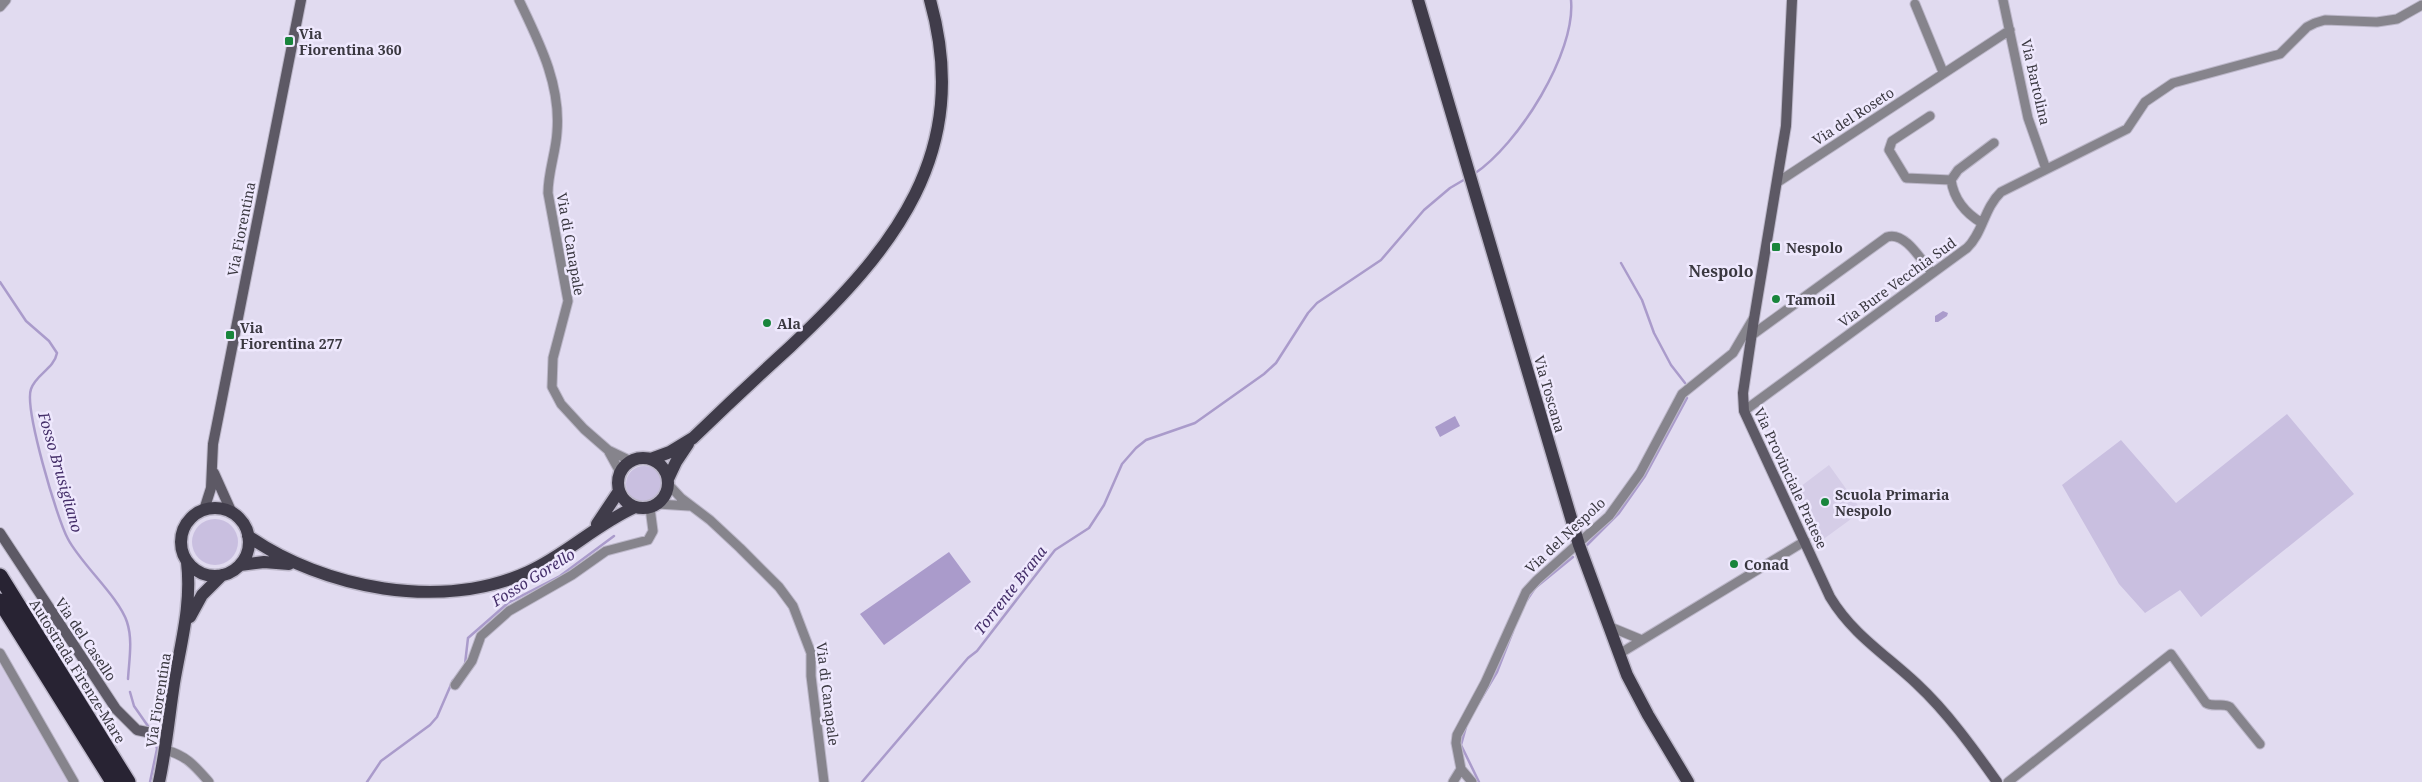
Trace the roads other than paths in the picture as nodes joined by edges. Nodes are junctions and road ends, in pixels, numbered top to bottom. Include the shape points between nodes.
1 (6, 0) edge
2 (301, 0) edge
3 (519, 0) edge
4 (930, 0) edge
5 (1418, 0) edge
6 (1792, 0) edge
7 (2003, 0) edge
8 (1915, 4) dead end
9 (2422, 5) edge
10 (0, 7) edge
11 (2010, 30) junction
12 (1943, 72) junction
13 (1930, 116) dead end
14 (1994, 143) dead end
15 (2046, 169) junction
16 (1951, 180) junction
17 (1778, 182) junction
18 (1982, 223) junction
19 (1932, 273) junction
20 (1754, 319) junction
21 (1752, 336) junction
22 (1744, 410) junction
23 (693, 438) junction
24 (608, 450) junction
25 (651, 459) junction
26 (631, 461) junction
27 (212, 465) junction
28 (620, 472) junction
29 (669, 482) junction
30 (619, 491) junction
31 (654, 506) junction
32 (690, 506) junction
33 (635, 507) junction
34 (204, 510) junction
35 (232, 513) junction
36 (590, 532) junction
37 (0, 533) edge
38 (248, 536) junction
39 (1805, 540) junction
40 (1579, 545) junction
41 (187, 562) junction
42 (240, 566) junction
43 (302, 566) junction
44 (222, 575) junction
45 (0, 576) edge
46 (0, 601) edge
47 (186, 624) junction
48 (1608, 626) junction
49 (1642, 640) junction
50 (0, 653) edge
51 (1619, 654) junction
52 (455, 685) dead end
53 (166, 736) junction
54 (2260, 744) dead end
55 (164, 750) junction
56 (1461, 769) junction
57 (74, 782) edge
58 (113, 782) edge
59 (128, 782) edge
60 (159, 782) edge
61 (209, 782) edge
62 (824, 782) edge
63 (1453, 782) edge
64 (1472, 782) edge
65 (1688, 782) edge
66 (1997, 782) edge
67 (2008, 782) edge

1 - 10 street
2 - 27 street, Via Fiorentina via 213,444
3 - 24 street, Via di Canapale via 554,83 557,100 557,134 548,193 568,301 553,358 552,387 562,404
4 - 23 main road via 940,57 940,113 928,167 907,213 875,258 832,306
5 - 40 main road, Via Toscana
6 - 17 street, Via Provinciale Pratese via 1786,126
7 - 11 street, Via Bartolina
8 - 12 street
9 - 15 street, Via Bure Vecchia Sud via 2397,19 2377,22 2325,20 2308,27 2280,54 2173,83 2145,102 2127,129
11 - 12 street, Via del Roseto
11 - 15 street, Via Bartolina via 2028,118
12 - 17 street, Via del Roseto
13 - 16 street via 1892,141 1889,150 1906,178
14 - 16 street via 1958,170
15 - 18 street, Via Bure Vecchia Sud via 2000,192 1991,202
16 - 18 street via 1953,192 1962,208
17 - 20 street, Via Provinciale Pratese
18 - 19 street, Via Bure Vecchia Sud via 1970,245
19 - 21 street via 1902,239 1895,235 1887,237
19 - 22 street, Via Bure Vecchia Sud
20 - 21 street, Via Provinciale Pratese
20 - 40 street, Via del Nespolo via 1730,356 1682,394 1631,488
21 - 22 street, Via Provinciale Pratese
22 - 39 street, Via Provinciale Pratese
23 - 25 main road
23 - 29 main road via 676,462
24 - 26 street, Via di Canapale
24 - 28 street
25 - 26 main road
25 - 29 main road via 662,467
26 - 28 main road
27 - 34 street, Via Fiorentina via 210,493
27 - 35 street, Via Fiorentina
28 - 30 main road
29 - 31 main road via 665,496
29 - 32 street, Via di Canapale
30 - 33 main road via 625,501
30 - 36 main road
31 - 32 street
31 - 33 main road
31 - 52 street via 653,531 648,540 606,551 572,575 509,611 481,636 472,661
32 - 62 street, Via di Canapale via 740,548 793,606 811,653
33 - 36 main road
34 - 35 main road via 219,508
34 - 41 main road via 190,519 182,534 182,551
35 - 38 main road via 241,520
36 - 43 main road via 529,572 497,584 452,593 382,587
37 - 53 street, Via del Casello via 116,709 130,726 145,733
38 - 42 main road via 246,555
38 - 43 main road
39 - 49 street
39 - 66 street, Via Provinciale Pratese via 1830,597 1847,622 1917,684
40 - 48 main road, Via Toscana
40 - 56 street, Via del Nespolo via 1537,580 1521,599 1485,683 1457,735
41 - 44 main road via 200,573
41 - 47 main road, Via Fiorentina
42 - 43 main road via 264,562
42 - 44 main road
44 - 47 main road, Via Fiorentina via 202,595
45 - 59 highway, Autostrada Firenze-Mare
46 - 58 highway, Autostrada Firenze-Mare
47 - 53 main road, Via Fiorentina
48 - 49 street
48 - 51 main road, Via Toscana
49 - 51 street
50 - 57 street
51 - 65 main road, Via Toscana via 1648,715
53 - 55 main road, Via Fiorentina
54 - 67 street via 2230,707 2206,703 2171,654
55 - 60 main road, Via Fiorentina
55 - 61 street via 188,759
56 - 63 street
56 - 64 street, Via del Nespolo

